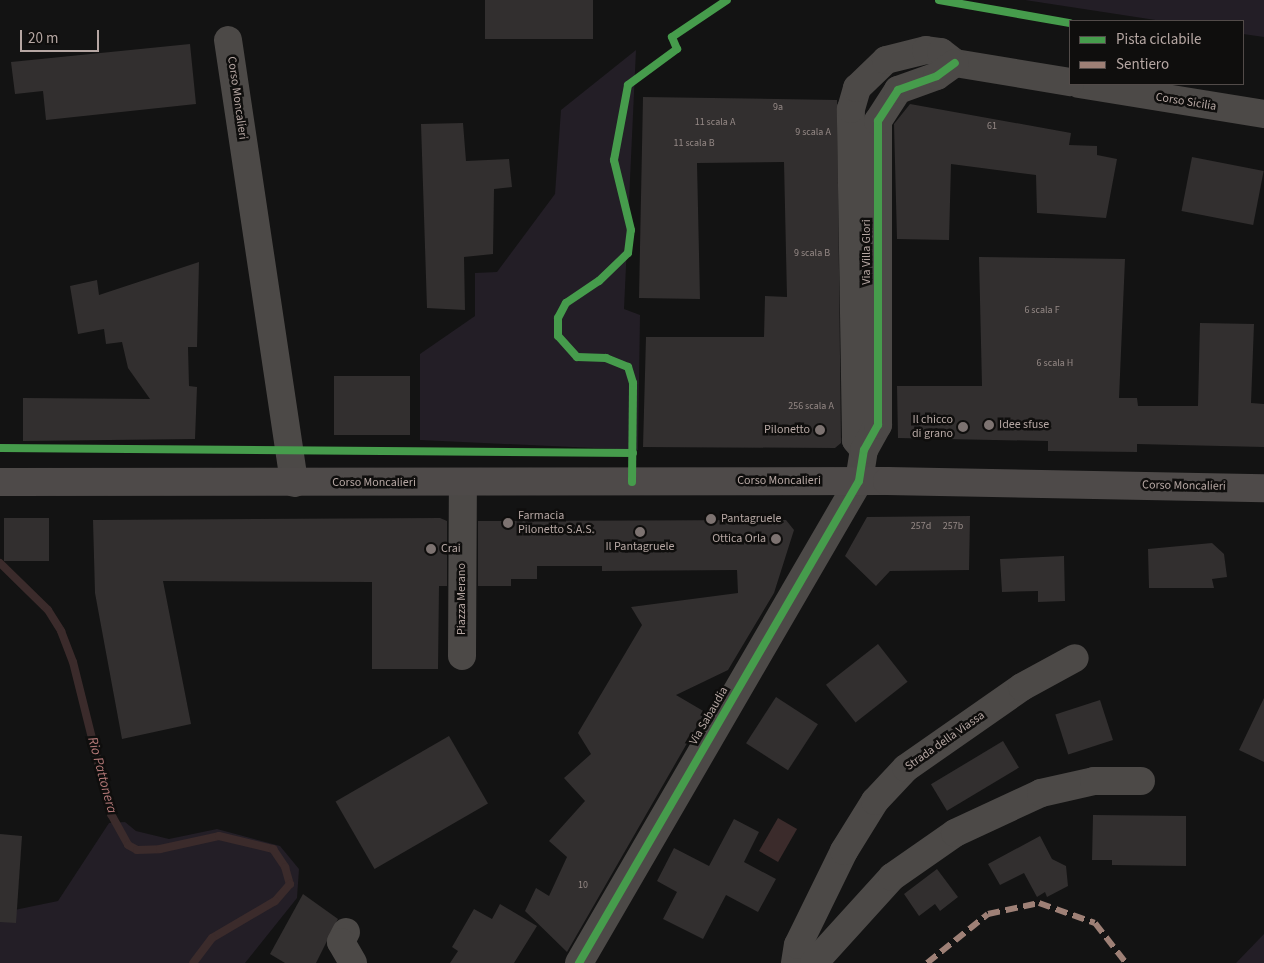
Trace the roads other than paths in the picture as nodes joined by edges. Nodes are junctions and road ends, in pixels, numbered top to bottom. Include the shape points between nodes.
1 (228, 40) dead end
2 (1069, 82) edge
3 (1084, 85) edge
4 (1264, 114) edge
5 (859, 481) junction
6 (9, 482) edge
7 (294, 482) junction
8 (462, 483) junction
9 (1264, 488) edge
10 (462, 656) dead end
11 (1075, 658) dead end
12 (1141, 781) dead end
13 (346, 932) dead end
14 (592, 956) edge
15 (353, 963) edge
16 (795, 963) edge
17 (814, 963) edge

1 - 7 street, Corso Moncalieri
2 - 5 street, Via Villa Glori via 955,63 941,52 926,50 886,60 857,88 851,109 856,440 864,450
3 - 4 street, Corso Sicilia
5 - 8 main road, Corso Moncalieri
5 - 9 main road, Corso Moncalieri
5 - 14 street, Via Sabaudia
6 - 7 main road, Corso Moncalieri
7 - 8 main road, Corso Moncalieri
8 - 10 street, Piazza Merano
11 - 16 street, Strada della Viassa via 1022,687 906,768 875,801 844,851 798,945
12 - 17 street via 1094,781 1050,790 955,833 892,877
13 - 15 street via 341,942

